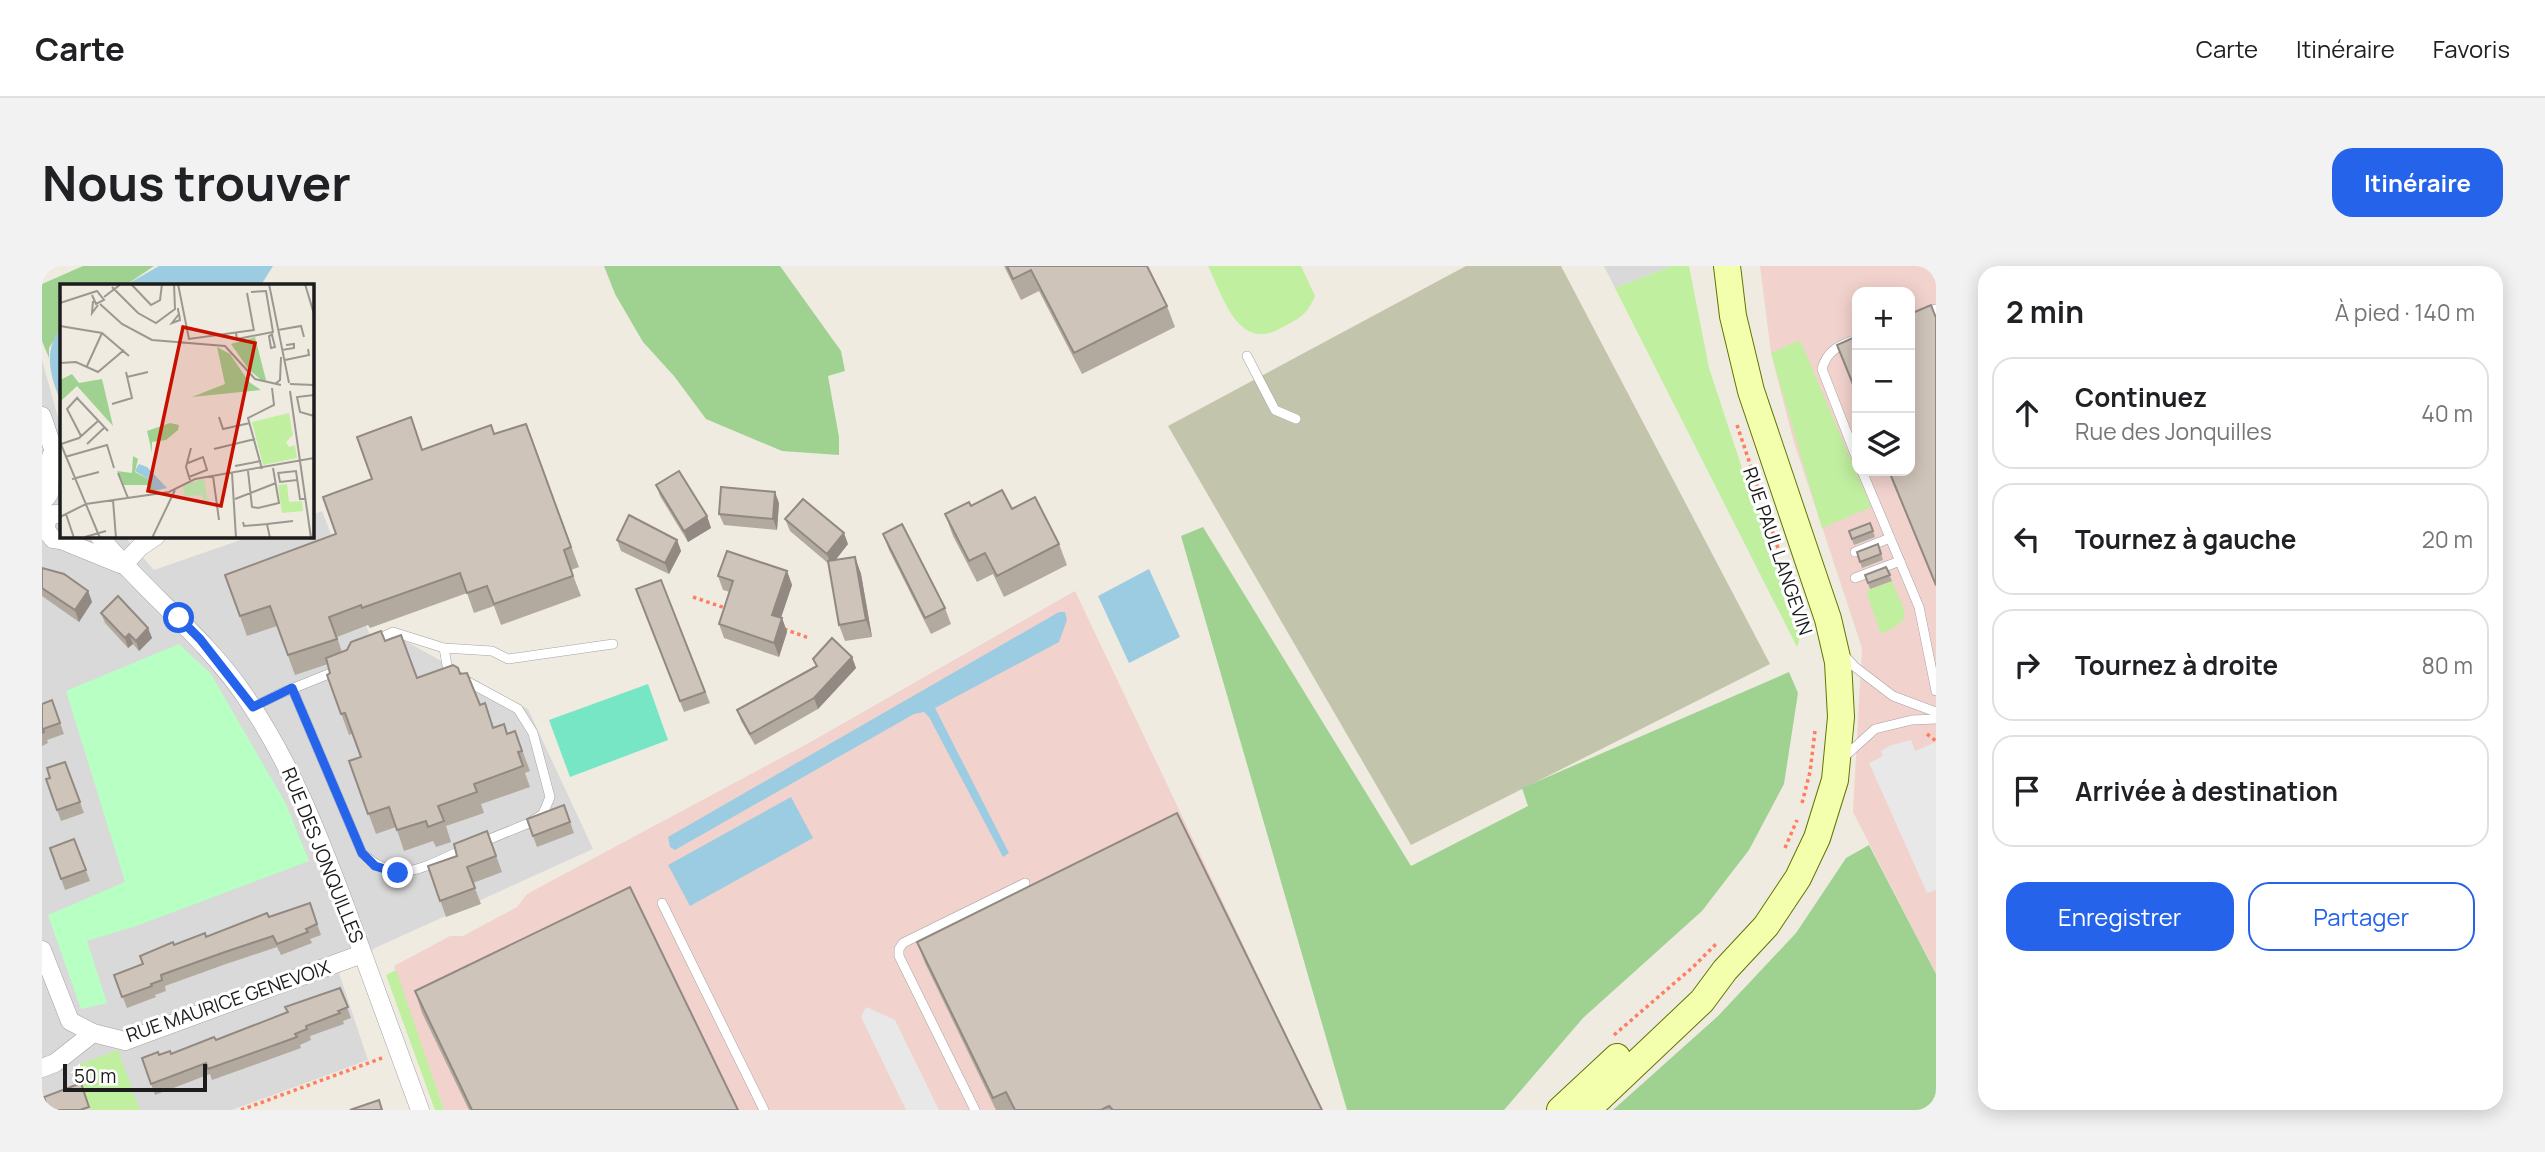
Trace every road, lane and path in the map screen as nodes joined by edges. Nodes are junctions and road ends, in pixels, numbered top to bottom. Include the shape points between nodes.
1 (1727, 266) edge
2 (1936, 309) edge
3 (1915, 317) edge
4 (1852, 341) edge
5 (1247, 356) dead end
6 (42, 416) edge
7 (1296, 419) dead end
8 (1736, 424) dead end
9 (1852, 446) edge
10 (52, 449) junction
11 (60, 470) edge
12 (1864, 476) edge
13 (51, 521) edge
14 (78, 537) edge
15 (100, 537) edge
16 (155, 537) edge
17 (1890, 538) junction
18 (1779, 552) dead end
19 (1855, 552) edge
20 (1900, 561) junction
21 (124, 565) junction
22 (1855, 578) dead end
23 (693, 597) dead end
24 (732, 611) edge
25 (783, 629) edge
26 (809, 638) dead end
27 (368, 643) edge
28 (1834, 643) junction
29 (613, 644) dead end
30 (443, 648) junction
31 (351, 664) edge
32 (292, 688) junction
33 (1936, 691) edge
34 (253, 707) junction
35 (1936, 712) edge
36 (1936, 719) edge
37 (1816, 723) dead end
38 (1837, 762) junction
39 (1802, 804) dead end
40 (1799, 815) dead end
41 (1784, 851) dead end
42 (1025, 883) dead end
43 (662, 903) dead end
44 (1719, 940) dead end
45 (42, 950) edge
46 (362, 954) junction
47 (1724, 970) junction
48 (93, 1033) junction
49 (1612, 1037) dead end
50 (382, 1058) dead end
51 (42, 1068) edge
52 (241, 1110) edge
53 (420, 1110) edge
54 (764, 1110) edge
55 (975, 1110) edge
56 (1560, 1110) edge
57 (1587, 1110) edge

1 - 28 main road, RUE PAUL LANGEVIN via 1733,316 1751,391
2 - 3 lane
4 - 9 lane via 1837,346 1822,369
5 - 7 lane via 1275,410
6 - 10 street
8 - 18 path, RUE PAUL LANGEVIN
10 - 11 street
10 - 13 street
12 - 17 lane
14 - 21 street, RUE DES JONQUILLES
15 - 21 street, RUE DES JONQUILLES
16 - 21 street
17 - 19 lane
17 - 20 lane
20 - 22 lane
20 - 33 lane via 1919,607
21 - 34 street, RUE DES JONQUILLES via 200,639
23 - 24 path
25 - 26 path
27 - 30 lane via 393,632
28 - 35 lane via 1855,667 1893,696
28 - 38 main road, RUE PAUL LANGEVIN via 1841,716
29 - 30 lane via 508,659 492,651
30 - 32 lane via 448,671 517,709 533,733 550,797 543,814 529,823 411,871 388,871 362,853
31 - 32 lane
32 - 34 lane
34 - 46 street, RUE DES JONQUILLES via 287,762 310,813
36 - 38 lane via 1875,729
37 - 39 path
38 - 47 main road, RUE PAUL LANGEVIN via 1817,838 1798,878 1766,926
40 - 41 path
42 - 55 lane via 903,943 900,949
43 - 54 lane
44 - 49 path
45 - 48 street via 70,1021
46 - 48 street, RUE MAURICE GENEVOIX via 125,1041
46 - 53 street, RUE DES JONQUILLES
47 - 56 main road, RUE PAUL LANGEVIN
47 - 57 main road, RUE PAUL LANGEVIN via 1702,1001
48 - 51 street
50 - 52 path

